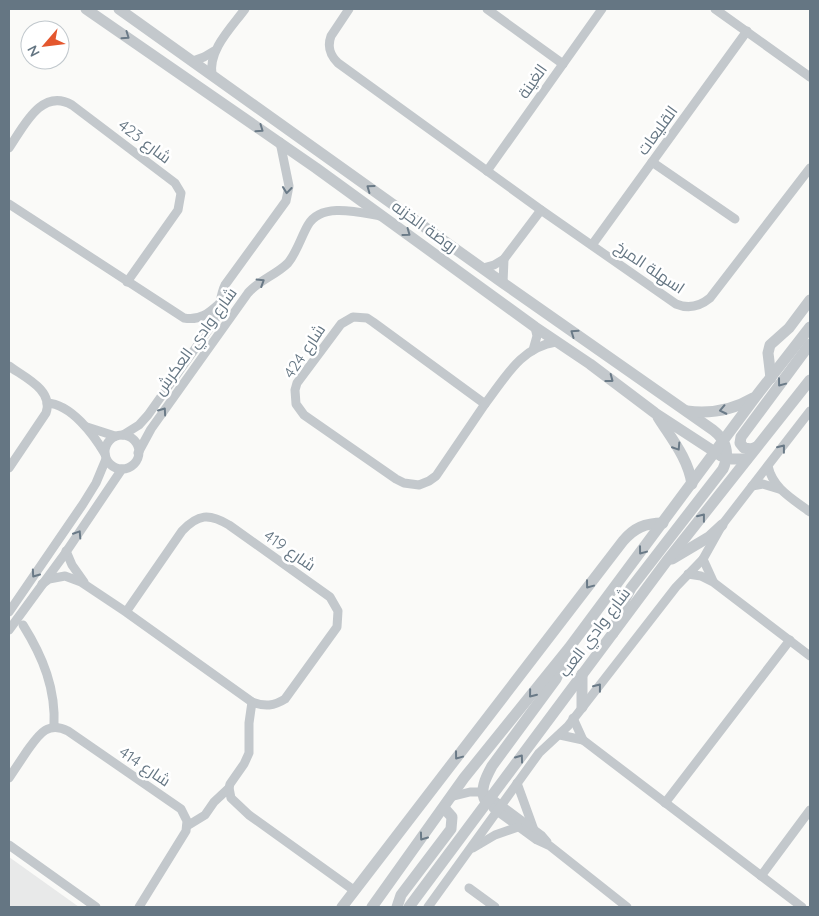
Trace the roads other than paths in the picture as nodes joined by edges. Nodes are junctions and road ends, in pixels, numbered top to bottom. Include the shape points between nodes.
1 (86, 9) edge
2 (119, 9) edge
3 (245, 9) edge
4 (349, 9) edge
5 (487, 9) edge
6 (602, 9) edge
7 (715, 9) edge
8 (747, 32) junction
9 (214, 52) junction
10 (193, 61) junction
11 (563, 64) junction
12 (212, 74) junction
13 (810, 77) edge
14 (280, 142) junction
15 (9, 148) edge
16 (652, 162) junction
17 (810, 168) edge
18 (487, 171) junction
19 (10, 207) edge
20 (541, 210) junction
21 (383, 216) junction
22 (734, 219) dead end
23 (592, 245) junction
24 (504, 260) junction
25 (483, 268) junction
26 (127, 282) junction
27 (503, 283) junction
28 (810, 300) edge
29 (220, 303) junction
30 (535, 327) junction
31 (810, 327) edge
32 (556, 342) junction
33 (810, 344) edge
34 (533, 350) junction
35 (599, 350) junction
36 (590, 364) junction
37 (9, 366) edge
38 (770, 378) junction
39 (810, 380) edge
40 (757, 396) junction
41 (48, 404) junction
42 (485, 404) junction
43 (686, 411) junction
44 (810, 411) edge
45 (655, 414) junction
46 (87, 427) junction
47 (119, 435) junction
48 (724, 440) junction
49 (756, 447) junction
50 (715, 452) junction
51 (138, 453) junction
52 (105, 456) junction
53 (726, 458) junction
54 (747, 459) junction
55 (768, 466) junction
56 (9, 468) edge
57 (122, 469) junction
58 (692, 484) junction
59 (752, 486) junction
60 (779, 489) junction
61 (810, 512) edge
62 (663, 524) junction
63 (722, 526) junction
64 (66, 551) junction
65 (703, 559) junction
66 (666, 562) junction
67 (688, 574) junction
68 (713, 582) junction
69 (42, 584) junction
70 (88, 586) junction
71 (9, 612) edge
72 (126, 612) junction
73 (23, 625) dead end
74 (9, 630) edge
75 (613, 633) junction
76 (790, 640) junction
77 (569, 648) junction
78 (810, 656) edge
79 (582, 674) junction
80 (252, 702) junction
81 (582, 707) junction
82 (573, 718) junction
83 (54, 727) junction
84 (560, 735) junction
85 (583, 740) junction
86 (9, 778) edge
87 (517, 782) junction
88 (229, 788) junction
89 (450, 798) junction
90 (487, 798) junction
91 (665, 803) junction
92 (444, 808) junction
93 (499, 808) junction
94 (810, 810) edge
95 (187, 826) junction
96 (518, 827) junction
97 (534, 830) junction
98 (9, 845) edge
99 (550, 846) junction
100 (467, 852) junction
101 (760, 876) junction
102 (469, 888) dead end
103 (355, 891) junction
104 (621, 905) edge
105 (96, 907) edge
106 (139, 907) edge
107 (342, 907) edge
108 (372, 907) edge
109 (397, 907) edge
110 (409, 907) edge
111 (428, 907) edge
112 (494, 907) edge
113 (802, 907) edge

1 -> 14 street, روضة الخزنه
2 - 10 street, روضة الخزنه
3 - 9 street
4 - 18 street, اسهلة المرخ via 330,36 333,58
5 - 11 street
6 - 11 street, الغينة
7 - 8 street
8 - 13 street
8 - 16 street, القليعات
9 - 10 street
9 - 12 street
10 - 12 street, روضة الخزنه
11 - 18 street, الغينة
25 -> 12 street, روضة الخزنه
14 - 21 street, روضة الخزنه
14 -> 29 street via 288,178 288,195 225,285
15 - 26 street, شارع 423 via 38,108 48,101 60,100 72,105 175,183 181,193 178,210
16 - 22 street
16 - 23 street, القليعات
17 - 23 street, اسهلة المرخ via 710,298 699,305 676,304
18 - 20 street, اسهلة المرخ
19 - 26 street
20 - 23 street, اسهلة المرخ
20 - 24 street
21 -> 30 street, روضة الخزنه
51 -> 21 street, شارع وادي العكرش via 151,429 243,299 253,287 292,258 313,218 335,211
24 - 25 street
24 - 27 street
25 - 27 street, روضة الخزنه
26 - 29 street via 191,320 203,316
35 -> 27 street, روضة الخزنه
28 - 38 street via 789,328 770,345
29 - 47 street via 214,322 148,415 139,425
30 - 32 street, روضة الخزنه
30 - 34 street via 537,336
31 - 38 street, شارع وادي العب
32 - 34 street, شارع 424
32 - 36 street, روضة الخزنه
33 -> 49 street via 741,437 740,443 744,448
34 - 42 street, شارع 424 via 516,362
35 - 36 street
35 - 43 street, روضة الخزنه
36 -> 45 street, روضة الخزنه
37 - 41 street via 41,390
38 - 40 street, شارع وادي العب
39 - 49 street, شارع وادي العب
40 -> 43 street via 723,410
40 - 48 street, شارع وادي العب
41 - 46 street via 62,408
41 - 56 street via 46,413
42 - 42 street, شارع 424 via 436,476 429,482 412,485 396,479 304,415 296,404 295,390 300,377 341,324 360,317 373,322
43 - 48 street, روضة الخزنه
55 -> 44 street
45 - 50 street, روضة الخزنه
45 -> 58 street via 686,461
46 - 47 street
46 - 52 street
47 - 51 street via 128,436 136,443
47 - 52 street via 107,443
48 - 50 street, شارع وادي العب
48 - 53 street
49 - 54 street, شارع وادي العب
50 - 53 street, روضة الخزنه
50 - 58 street, شارع وادي العب
51 - 57 street via 135,462
52 - 57 street via 112,466
52 -> 71 street via 90,494
53 - 54 street, روضة الخزنه
53 - 75 street via 719,474 632,588 622,605
66 -> 54 street, شارع وادي العب
55 - 59 street
55 - 60 street
64 -> 57 street
58 - 62 street, شارع وادي العب
59 - 60 street via 769,485
59 - 63 street
60 - 61 street
62 -> 77 street, شارع وادي العب
62 -> 103 street, شارع وادي العب via 653,523 636,529 623,541
63 - 65 street
63 - 66 street
64 - 69 street
64 - 70 street via 76,572
65 - 67 street
65 - 68 street
66 - 75 street, شارع وادي العب
67 - 68 street
81 -> 67 street
68 - 76 street
69 - 70 street via 65,576
69 - 74 street
70 - 72 street
72 - 80 street
72 - 80 street, شارع 419 via 182,531 200,517 209,516 229,525 324,592 338,611 333,634 285,698 269,706
73 - 83 street via 33,640 52,690
75 - 79 street, شارع وادي العب
76 - 78 street
76 - 91 street
77 -> 89 street, شارع وادي العب
77 - 90 street via 556,679 492,766 485,783
79 - 81 street
90 -> 79 street, شارع وادي العب
80 - 88 street via 249,753
81 - 82 street
82 - 84 street
82 - 85 street
83 - 86 street via 38,736
83 - 95 street, شارع 414 via 68,731 177,806 184,812
84 - 85 street
84 - 87 street via 542,750
85 - 91 street
87 - 93 street
87 - 97 street
88 - 95 street via 204,815
88 - 103 street via 231,798 249,815
89 - 90 street via 470,792
89 - 92 street, شارع وادي العب
90 - 93 street
90 - 110 street, شارع وادي العب
91 - 101 street
92 -> 108 street, شارع وادي العب
92 - 109 street via 452,817 451,828 402,895
93 - 96 street
93 - 97 street
93 - 100 street
94 - 101 street
95 - 106 street
96 - 99 street
96 - 100 street via 495,835
97 - 99 street
98 - 105 street
99 - 104 street
100 - 111 street
101 - 113 street
102 - 112 street
103 - 107 street, شارع وادي العب

